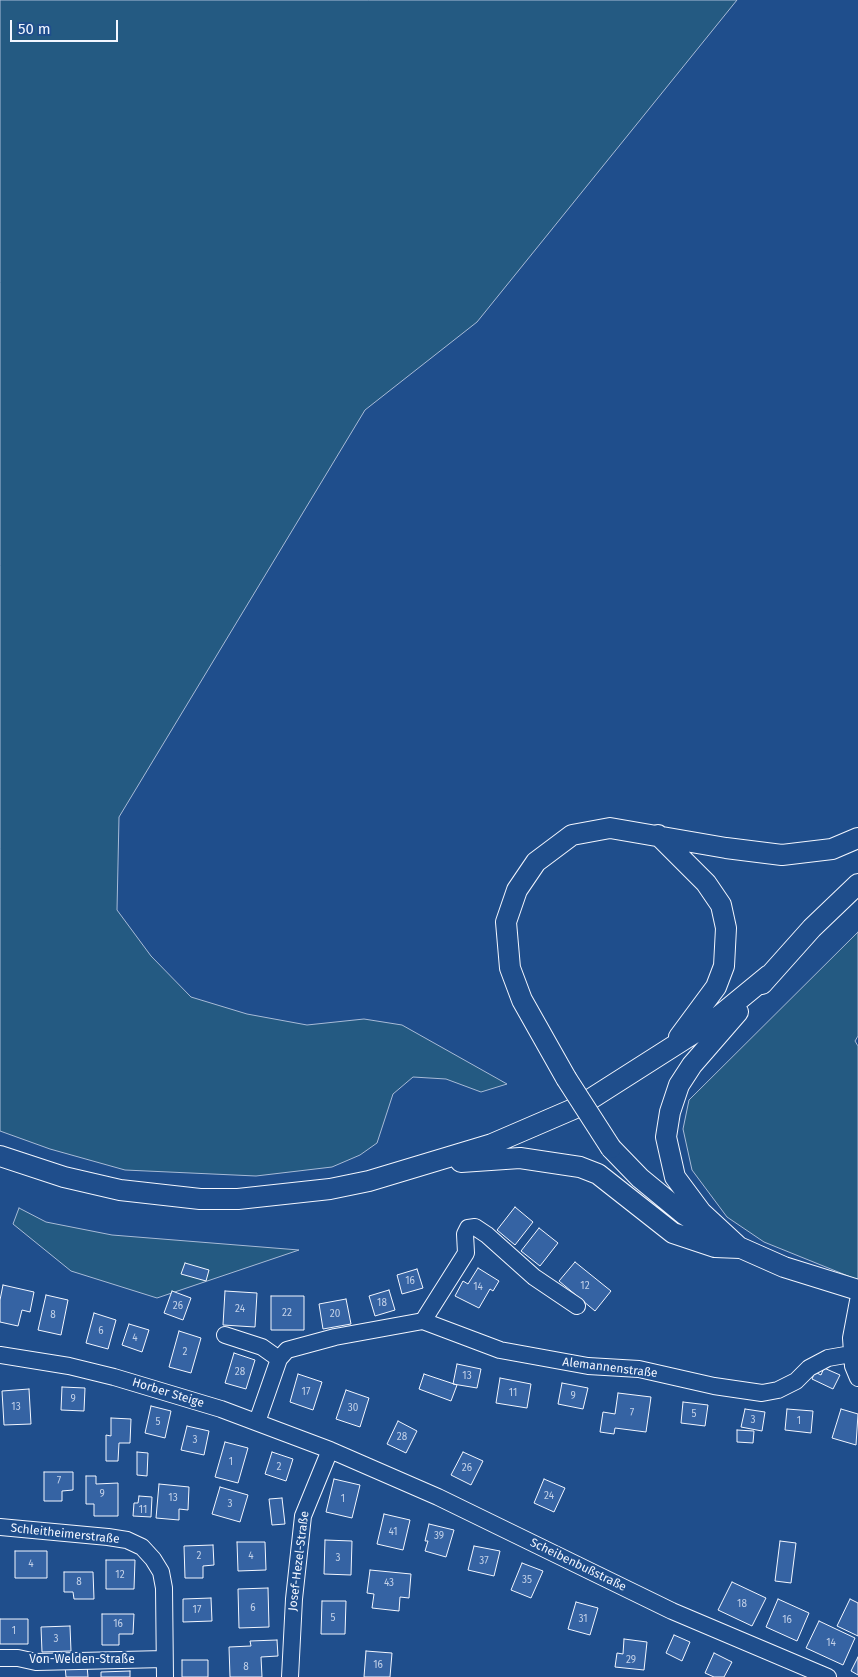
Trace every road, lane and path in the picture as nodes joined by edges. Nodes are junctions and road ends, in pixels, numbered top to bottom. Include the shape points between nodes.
1 (658, 835) junction
2 (858, 838) edge
3 (858, 884) edge
4 (769, 975) junction
5 (669, 1050) junction
6 (0, 1156) edge
7 (426, 1165) junction
8 (740, 1248) junction
9 (858, 1290) edge
10 (858, 1301) edge
11 (577, 1306) dead end
12 (423, 1321) junction
13 (224, 1335) dead end
14 (851, 1354) junction
15 (0, 1355) edge
16 (279, 1360) junction
17 (858, 1378) edge
18 (257, 1422) junction
19 (330, 1450) junction
20 (0, 1527) edge
21 (0, 1658) edge
22 (164, 1659) junction
23 (818, 1675) edge
24 (165, 1677) edge
25 (290, 1677) edge

1 - 2 main road via 782,855 832,849
1 - 5 main road via 706,883 721,905 726,928 724,966 716,987
1 - 8 main road, bridge via 610,828 572,835 536,862 517,890 506,922 510,968 522,1000 611,1148 640,1178 685,1215
3 - 4 main road
4 - 5 main road via 713,1021
4 - 8 main road via 692,1065 679,1085 666,1137 675,1177 701,1212
5 - 7 main road via 592,1100 550,1121
6 - 7 main road via 64,1177 120,1190 219,1199 330,1189
7 - 8 main road via 520,1158 580,1167 598,1174 673,1233 715,1247
8 - 9 main road via 784,1267
10 - 14 street
11 - 12 street via 534,1276 475,1226 468,1228 465,1234 466,1253
12 - 14 street, Alemannenstraße via 500,1350 588,1366 639,1368 714,1386 762,1393 796,1381 809,1368 828,1358
12 - 16 street via 303,1344 287,1350
13 - 16 street via 262,1347
14 - 17 street
15 - 18 street, Horber Steige via 114,1377
16 - 18 street
18 - 19 street, Horber Steige
19 - 23 street, Scheibenbußstraße via 431,1494 672,1611
19 - 25 street, Josef-Hezel-Straße via 303,1516
20 - 22 street, Schleitheimerstraße via 108,1537 142,1547 160,1572 164,1588
21 - 22 street, Von-Welden-Straße via 36,1662
22 - 24 street, Schleitheimerstraße

